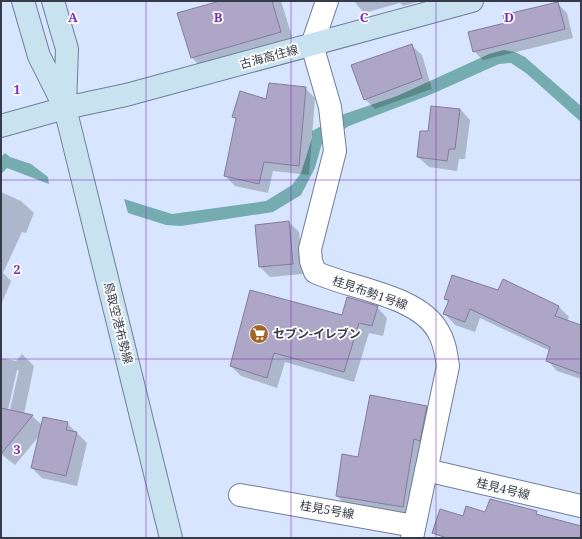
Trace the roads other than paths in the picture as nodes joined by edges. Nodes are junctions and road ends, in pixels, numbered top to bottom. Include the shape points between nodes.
1 (23, 1) edge
2 (53, 1) edge
3 (327, 1) edge
4 (472, 1) edge
5 (312, 45) junction
6 (65, 108) junction
7 (1, 126) edge
8 (426, 470) junction
9 (240, 495) dead end
10 (581, 506) edge
11 (413, 532) edge
12 (171, 538) edge

1 - 6 main road via 39,56
2 - 6 main road via 66,49
3 - 5 street
4 - 5 main road, 古海高住線
5 - 6 main road, 古海高住線 via 126,95
5 - 8 street, 桂見布勢1号線 via 330,107 335,151 310,249 311,261 315,272 401,302 425,315 438,330 445,346 448,366
6 - 7 main road, 古海高住線
6 - 12 main road, 鳥取空港布勢線
8 - 10 street, 桂見4号線
8 - 11 street, 桂見布勢1号線
9 - 11 street, 桂見5号線

